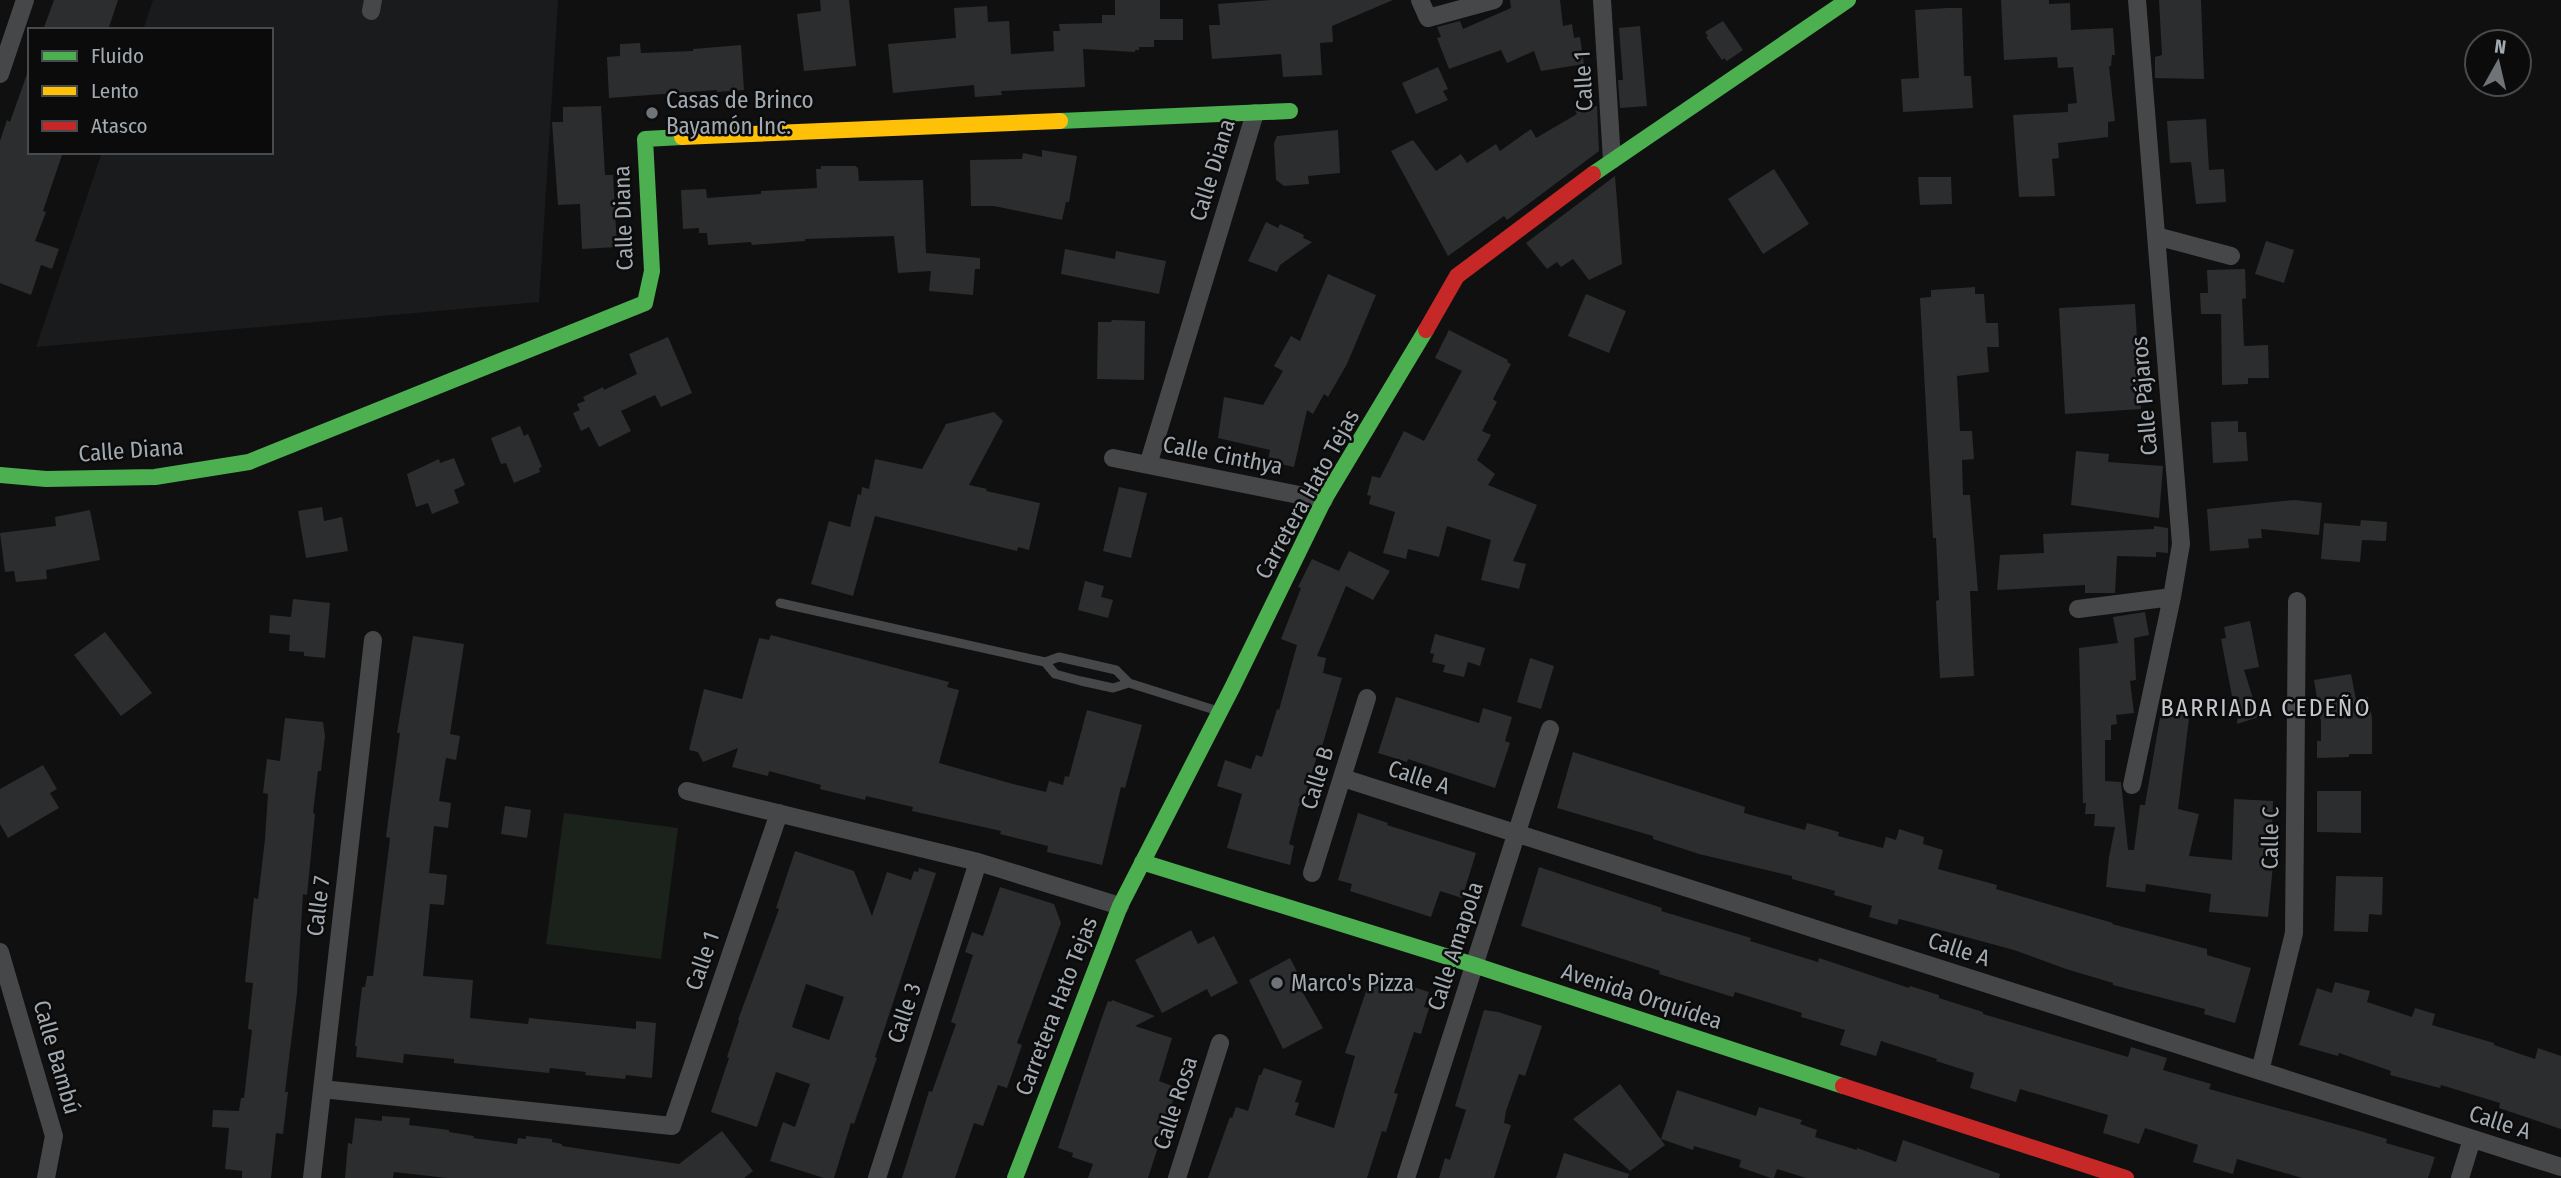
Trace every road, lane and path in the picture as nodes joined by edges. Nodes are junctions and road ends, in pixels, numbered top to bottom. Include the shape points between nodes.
1 (25, 0) edge
2 (1420, 0) edge
3 (1494, 0) edge
4 (1602, 0) edge
5 (1848, 0) edge
6 (2137, 0) edge
7 (0, 74) edge
8 (1290, 111) dead end
9 (1255, 113) junction
10 (1612, 160) junction
11 (2156, 236) junction
12 (2231, 256) dead end
13 (1113, 458) dead end
14 (1149, 465) junction
15 (0, 475) edge
16 (1324, 500) junction
17 (2172, 597) junction
18 (2297, 601) dead end
19 (780, 603) dead end
20 (2078, 609) dead end
21 (373, 640) dead end
22 (1045, 662) junction
23 (1129, 682) junction
24 (1367, 698) dead end
25 (1220, 711) junction
26 (1550, 729) dead end
27 (1343, 778) junction
28 (2132, 785) dead end
29 (687, 791) dead end
30 (779, 813) junction
31 (1517, 833) junction
32 (978, 862) junction
33 (1142, 862) junction
34 (1312, 873) dead end
35 (1119, 906) junction
36 (0, 951) edge
37 (1474, 965) junction
38 (1220, 1042) dead end
39 (2260, 1071) junction
40 (322, 1089) junction
41 (2472, 1139) junction
42 (2561, 1167) edge
43 (46, 1178) edge
44 (312, 1178) edge
45 (877, 1178) edge
46 (1015, 1178) edge
47 (1177, 1178) edge
48 (1406, 1178) edge
49 (2126, 1178) edge
50 (2460, 1178) edge

1 - 7 street
2 - 3 street via 1428,18
4 - 10 street, Calle 1
5 - 10 street, Carretera Hato Tejas
6 - 11 street, Calle Pájaros
8 - 9 street
9 - 14 street, Calle Diana
9 - 15 street, Calle Diana via 645,139 652,271 645,303 249,461 155,477
10 - 16 street, Carretera Hato Tejas via 1457,276
11 - 12 street
11 - 17 street, Calle Pájaros via 2181,544
13 - 14 street, Calle Cinthya
14 - 16 street, Calle Cinthya
16 - 25 street, Carretera Hato Tejas
17 - 20 street
17 - 28 street, Calle Pájaros
18 - 39 street, Calle C via 2294,933
19 - 22 lane
21 - 40 street, Calle 7
22 - 23 lane via 1059,657 1116,670
22 - 23 lane via 1055,674 1081,681 1113,688
23 - 25 lane
24 - 27 street, Calle B
25 - 33 street, Carretera Hato Tejas
26 - 31 street, Calle Amapola
27 - 31 street, Calle A
27 - 34 street, Calle B
29 - 30 street
30 - 32 street
30 - 40 street, Calle 1 via 672,1126
31 - 37 street, Calle Amapola
31 - 39 street, Calle A
32 - 35 street
32 - 45 street, Calle 3
33 - 35 street, Carretera Hato Tejas
33 - 37 street, Avenida Orquídea
35 - 46 street, Carretera Hato Tejas
36 - 43 street, Calle Bambú via 54,1136
37 - 48 street, Calle Amapola
37 - 49 street, Avenida Orquídea
38 - 47 street, Calle Rosa
39 - 41 street, Calle A
40 - 44 street, Calle 7
41 - 42 street, Calle A
41 - 50 street

